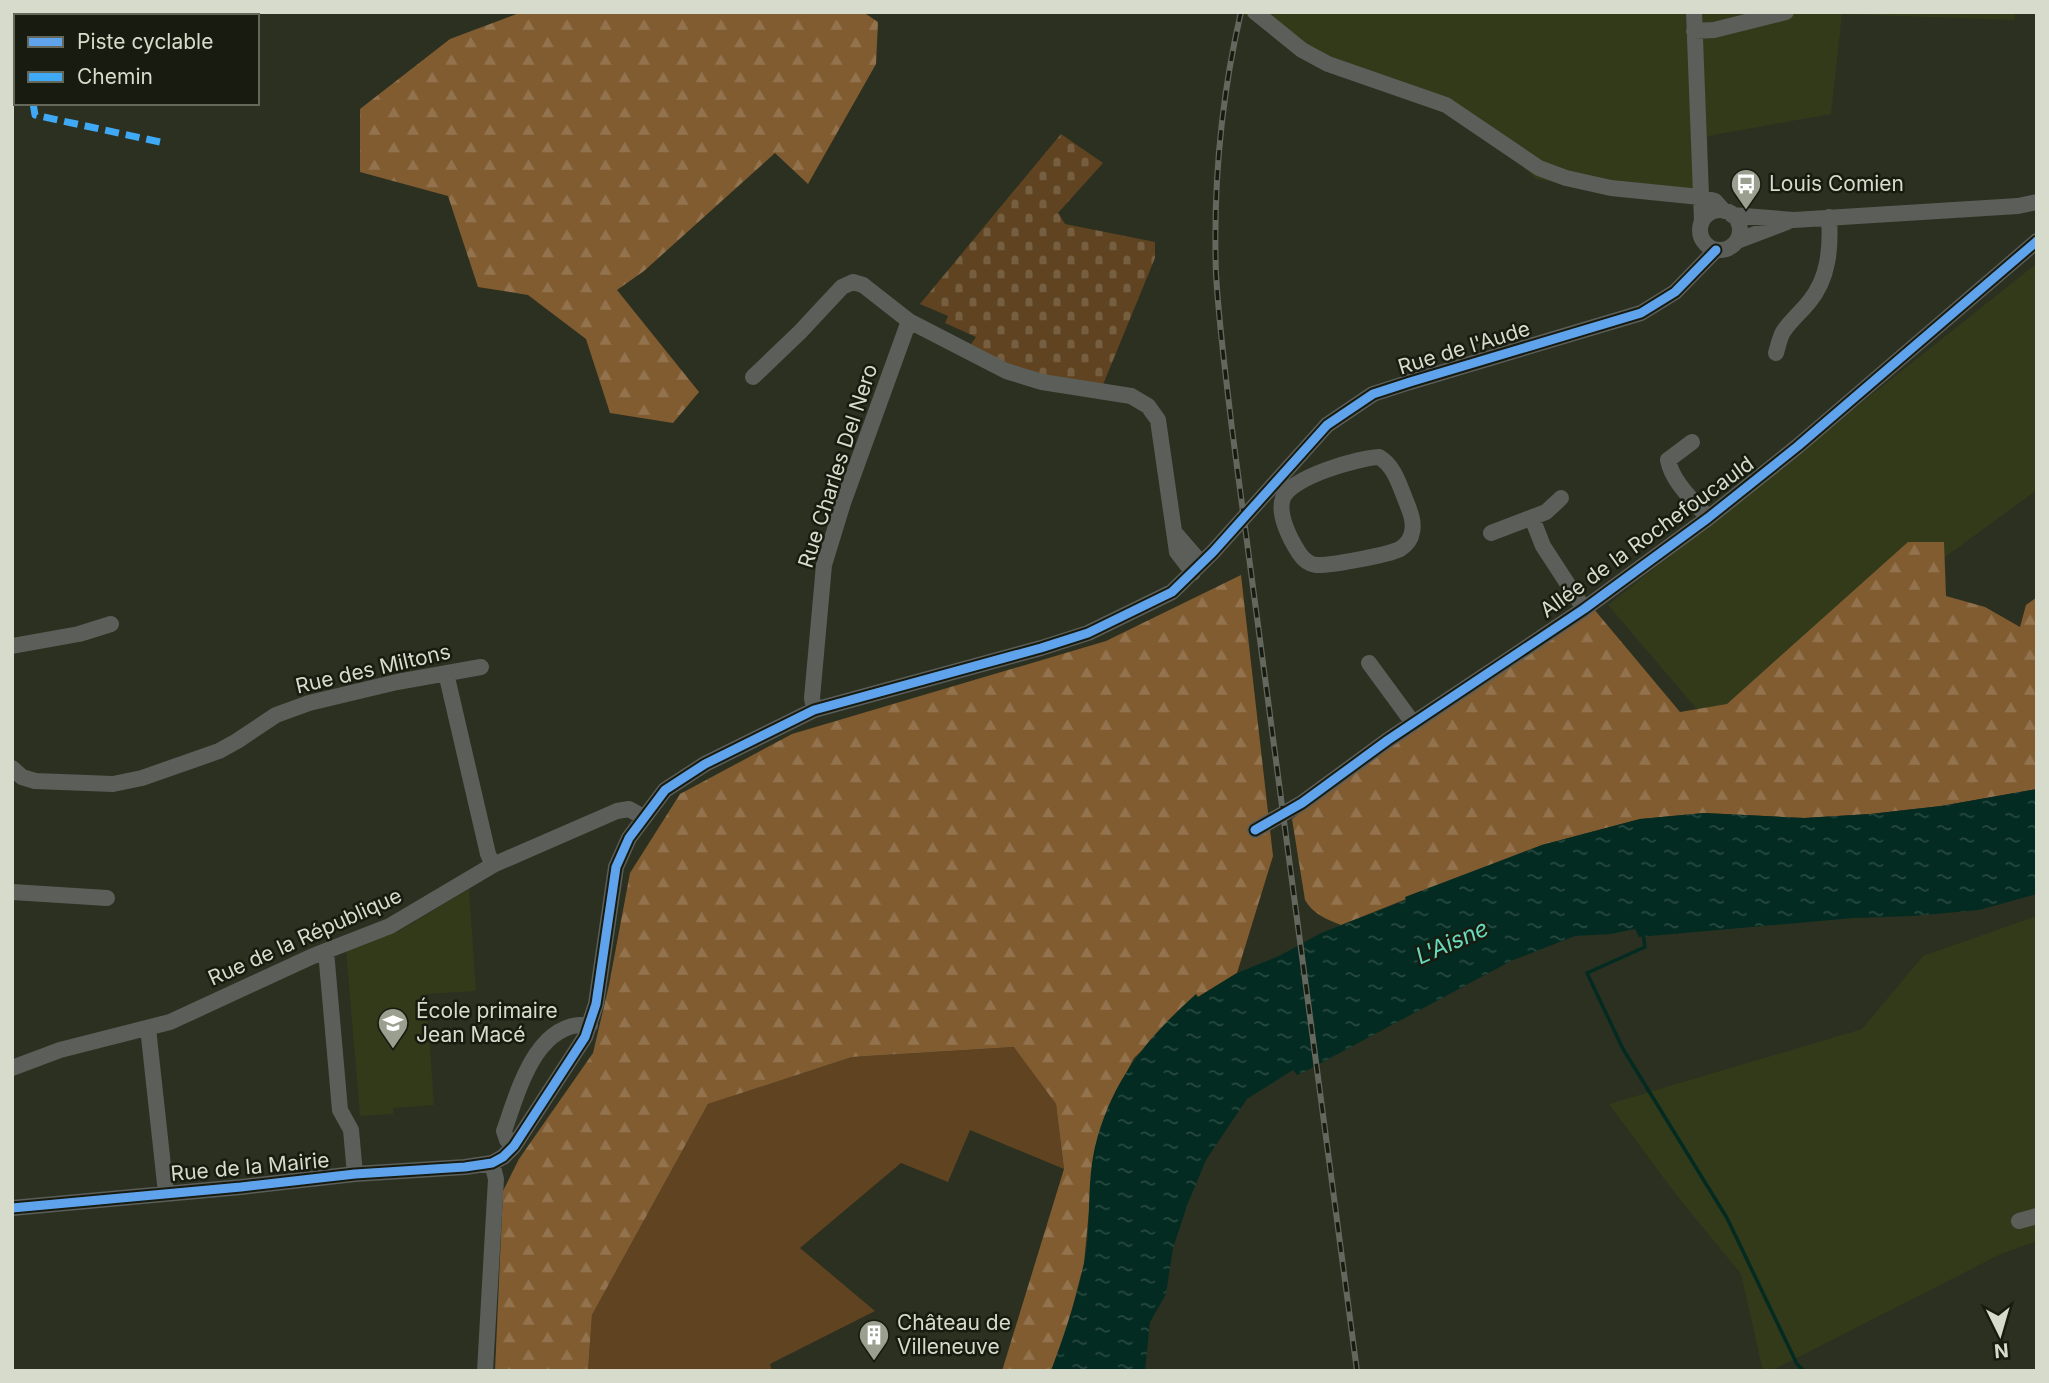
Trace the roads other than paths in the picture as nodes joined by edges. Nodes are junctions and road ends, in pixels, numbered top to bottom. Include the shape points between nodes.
1 (1255, 12) edge
2 (1694, 12) edge
3 (1786, 12) edge
4 (1694, 31) junction
5 (1700, 197) junction
6 (2037, 202) edge
7 (1728, 213) junction
8 (1829, 217) junction
9 (1794, 220) junction
10 (1702, 229) junction
11 (1737, 241) junction
12 (2037, 241) edge
13 (1716, 250) junction
14 (1691, 274) junction
15 (909, 321) junction
16 (1776, 352) dead end
17 (753, 377) dead end
18 (1692, 442) dead end
19 (1304, 450) junction
20 (1317, 474) junction
21 (1562, 498) dead end
22 (1532, 518) junction
23 (1708, 518) junction
24 (1491, 533) dead end
25 (1203, 563) junction
26 (1584, 609) junction
27 (111, 624) dead end
28 (12, 646) edge
29 (1369, 663) dead end
30 (481, 667) dead end
31 (446, 673) junction
32 (814, 710) junction
33 (1413, 723) junction
34 (15, 775) edge
35 (643, 817) junction
36 (1255, 831) dead end
37 (493, 865) junction
38 (12, 891) edge
39 (107, 898) dead end
40 (326, 951) junction
41 (590, 1025) junction
42 (148, 1028) junction
43 (12, 1068) edge
44 (511, 1143) junction
45 (492, 1163) junction
46 (355, 1174) junction
47 (166, 1193) junction
48 (12, 1208) edge
49 (2037, 1216) edge
50 (2019, 1222) dead end
51 (485, 1371) edge

1 - 5 street via 1328,64 1446,105 1539,168 1611,187
2 - 4 street
3 - 4 street
4 - 5 street
5 - 7 street via 1715,201
5 - 10 street
6 - 8 street
7 - 9 street
7 - 10 street via 1715,211
7 - 11 street via 1738,222
8 - 9 street
8 - 16 street via 1827,267 1821,285 1783,332
9 - 11 street
10 - 13 street
10 - 14 street
11 - 13 street via 1732,247
12 - 23 street, Allée de la Rochefoucauld
13 - 14 street, Rue de l'Aude
14 - 19 street, Rue de l'Aude via 1675,292 1641,313 1373,394 1327,425
15 - 17 street via 863,285 847,283
15 - 25 street via 1016,375 1123,395 1149,406 1159,427 1177,552
15 - 32 street, Rue Charles Del Nero via 824,565
18 - 23 street via 1668,460 1670,470
19 - 20 street
19 - 25 street, Rue de l'Aude
20 - 20 street via 1286,491 1282,499 1284,521 1307,562 1343,562 1399,550 1408,542 1412,516 1388,462 1366,458
21 - 22 street
22 - 24 street
22 - 26 street via 1543,546
23 - 26 street, Allée de la Rochefoucauld
25 - 32 street, Rue de l'Aude via 1172,592 1088,633
26 - 33 street, Allée de la Rochefoucauld
27 - 28 street
29 - 33 street
30 - 31 street, Rue des Miltons
31 - 34 street, Rue des Miltons via 309,703 276,715 219,751 142,778 113,784 35,781
31 - 37 street
32 - 35 street, Rue de l'Aude via 705,764 665,790
33 - 36 street, Allée de la Rochefoucauld
35 - 37 street, Rue de la République via 622,809
35 - 41 street, Rue de l'Aude via 616,867
37 - 40 street, Rue de la République via 390,926
38 - 39 street
40 - 42 street, Rue de la République
40 - 46 street via 340,1110 351,1130
41 - 44 street, Rue de l'Aude via 575,1056
41 - 44 street via 576,1023 542,1046 526,1072 504,1131
42 - 43 street, Rue de la République via 60,1050
42 - 47 street
44 - 45 street, Rue de l'Aude via 503,1157
45 - 46 street, Rue de la Mairie
45 - 51 street via 496,1179
46 - 47 street, Rue de la Mairie
47 - 48 street, Rue de la Mairie
49 - 50 street

